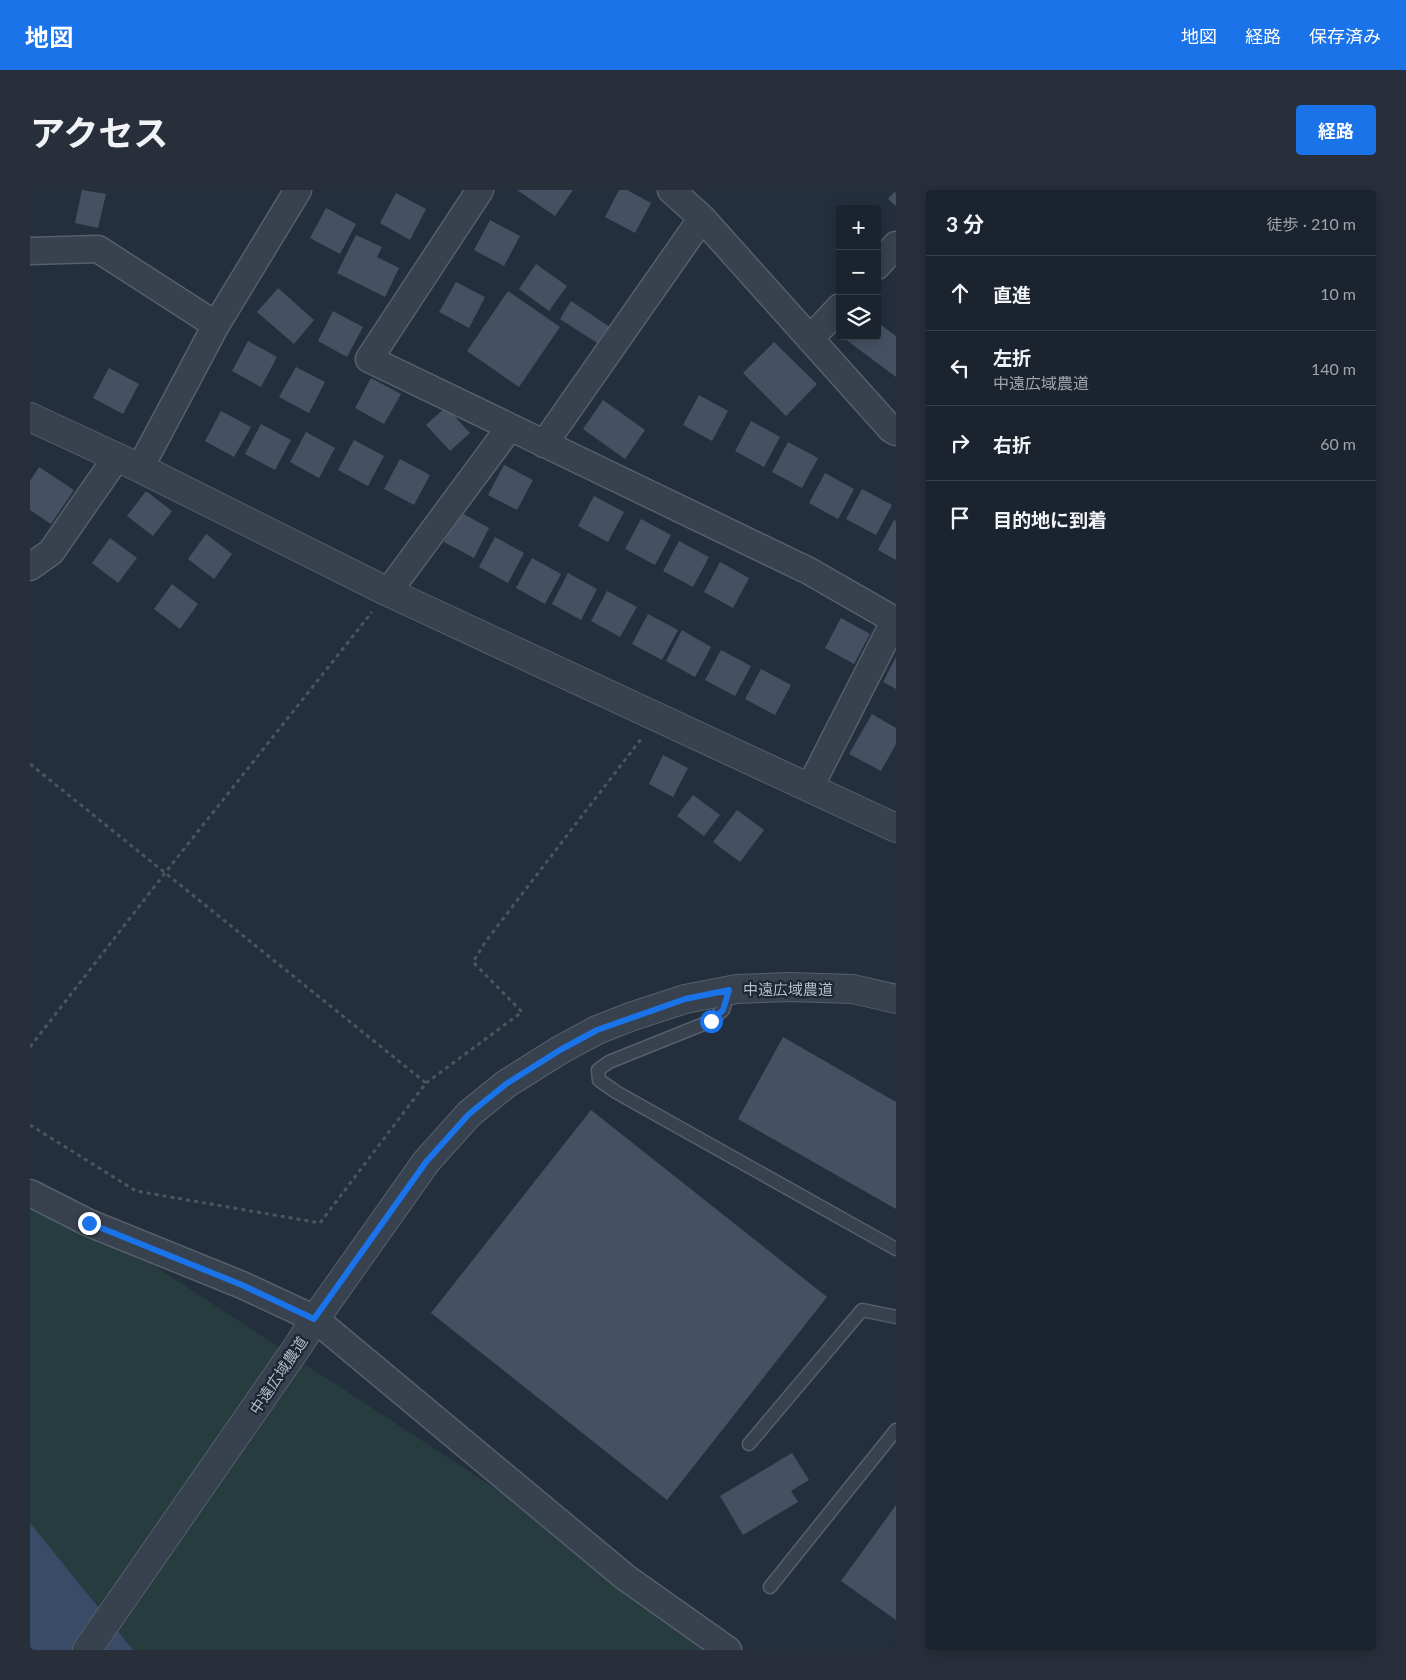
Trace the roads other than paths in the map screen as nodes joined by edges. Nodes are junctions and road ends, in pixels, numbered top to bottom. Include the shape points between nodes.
1 (298, 190) edge
2 (480, 190) edge
3 (672, 190) edge
4 (702, 218) junction
5 (896, 246) edge
6 (30, 251) edge
7 (881, 262) edge
8 (836, 311) edge
9 (216, 325) junction
10 (810, 339) junction
11 (30, 417) edge
12 (510, 427) junction
13 (896, 432) edge
14 (544, 444) junction
15 (128, 462) junction
16 (30, 567) edge
17 (388, 592) junction
18 (895, 621) edge
19 (810, 787) junction
20 (896, 828) edge
21 (729, 990) junction
22 (896, 999) edge
23 (30, 1193) edge
24 (896, 1249) edge
25 (896, 1318) edge
26 (314, 1319) junction
27 (896, 1430) edge
28 (749, 1444) dead end
29 (770, 1587) dead end
30 (87, 1650) edge
31 (728, 1650) edge

1 - 9 street
2 - 12 street via 369,360
3 - 4 street
4 - 10 street
4 - 14 street
5 - 7 street
6 - 9 street via 98,248
8 - 10 street
9 - 15 street
10 - 13 street
11 - 15 street
12 - 14 street
12 - 17 street
14 - 18 street via 809,571
15 - 16 street via 52,552
15 - 17 street
17 - 19 street
18 - 19 street
19 - 20 street
21 - 22 street, 中遠広域農道 via 790,987 853,989
21 - 24 lane via 723,1010 711,1021 609,1062 598,1070 599,1080
21 - 26 street, 中遠広域農道 via 685,999 597,1030 506,1084 469,1114 426,1162
23 - 26 street via 89,1223 242,1285
25 - 28 lane via 862,1310
26 - 30 street, 中遠広域農道
26 - 31 street via 625,1577
27 - 29 lane

